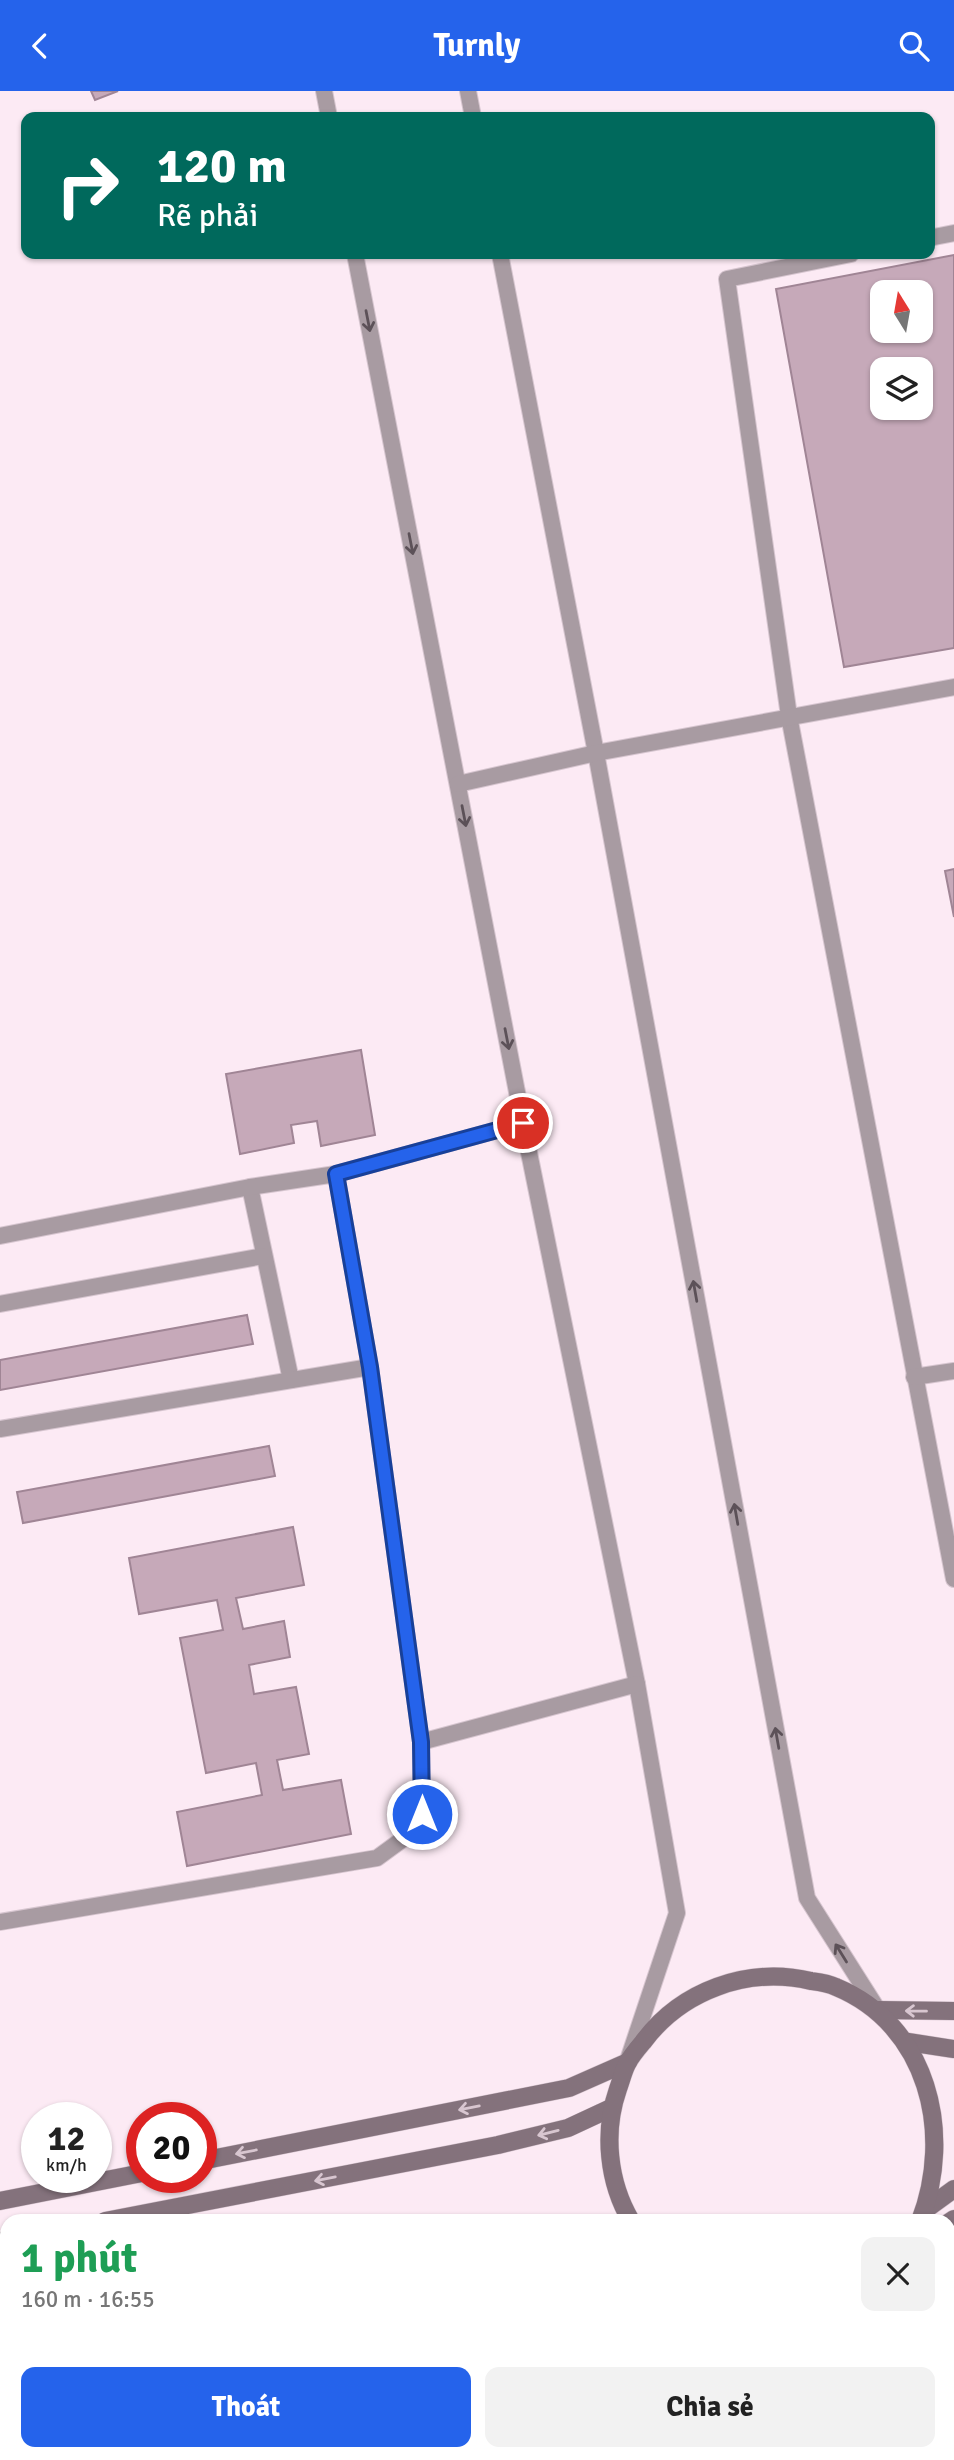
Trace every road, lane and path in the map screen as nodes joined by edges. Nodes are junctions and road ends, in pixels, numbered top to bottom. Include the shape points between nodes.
1 (324, 91) edge
2 (468, 91) edge
3 (328, 112) edge
4 (472, 112) edge
5 (954, 233) edge
6 (935, 237) edge
7 (356, 259) edge
8 (501, 259) edge
9 (826, 259) edge
10 (954, 687) edge
11 (789, 716) junction
12 (596, 753) junction
13 (458, 784) junction
14 (523, 1123) junction
15 (336, 1174) junction
16 (250, 1187) junction
17 (0, 1236) edge
18 (263, 1256) junction
19 (0, 1304) edge
20 (370, 1367) junction
21 (954, 1371) edge
22 (914, 1377) junction
23 (291, 1380) junction
24 (0, 1429) edge
25 (954, 1579) edge
26 (637, 1684) junction
27 (421, 1742) junction
28 (0, 1922) edge
29 (878, 2010) junction
30 (954, 2011) edge
31 (908, 2042) junction
32 (954, 2049) edge
33 (628, 2062) junction
34 (611, 2108) junction
35 (217, 2158) edge
36 (126, 2176) edge
37 (954, 2189) edge
38 (0, 2201) edge
39 (142, 2214) edge
40 (627, 2214) edge
41 (923, 2214) edge
42 (924, 2214) edge

1 - 3 lane
2 - 4 lane
5 - 6 lane
7 -> 13 lane
8 - 12 lane
9 - 11 lane via 727,279
10 - 11 lane
11 - 12 lane
11 - 22 lane
12 - 13 lane
29 -> 12 lane via 807,1898
13 -> 14 lane
14 - 15 lane
14 - 26 lane
15 - 16 lane
15 - 20 lane
16 - 17 lane
16 - 18 lane
18 - 19 lane
18 - 23 lane
20 - 23 lane
20 - 27 lane
21 - 22 lane
22 - 25 lane
23 - 24 lane
26 - 27 lane
26 - 33 lane via 677,1913
27 - 28 lane via 422,1814 403,1839 377,1858
30 -> 29 street
29 - 31 street
29 - 33 street via 836,1986 789,1975 741,1978 695,1995 657,2024
31 - 32 street
31 - 41 street via 930,2081 940,2124 938,2167
33 - 34 street
33 -> 35 street via 569,2088
34 -> 39 street via 568,2128 498,2145
34 - 40 street via 609,2157
36 - 38 street
37 - 42 street

